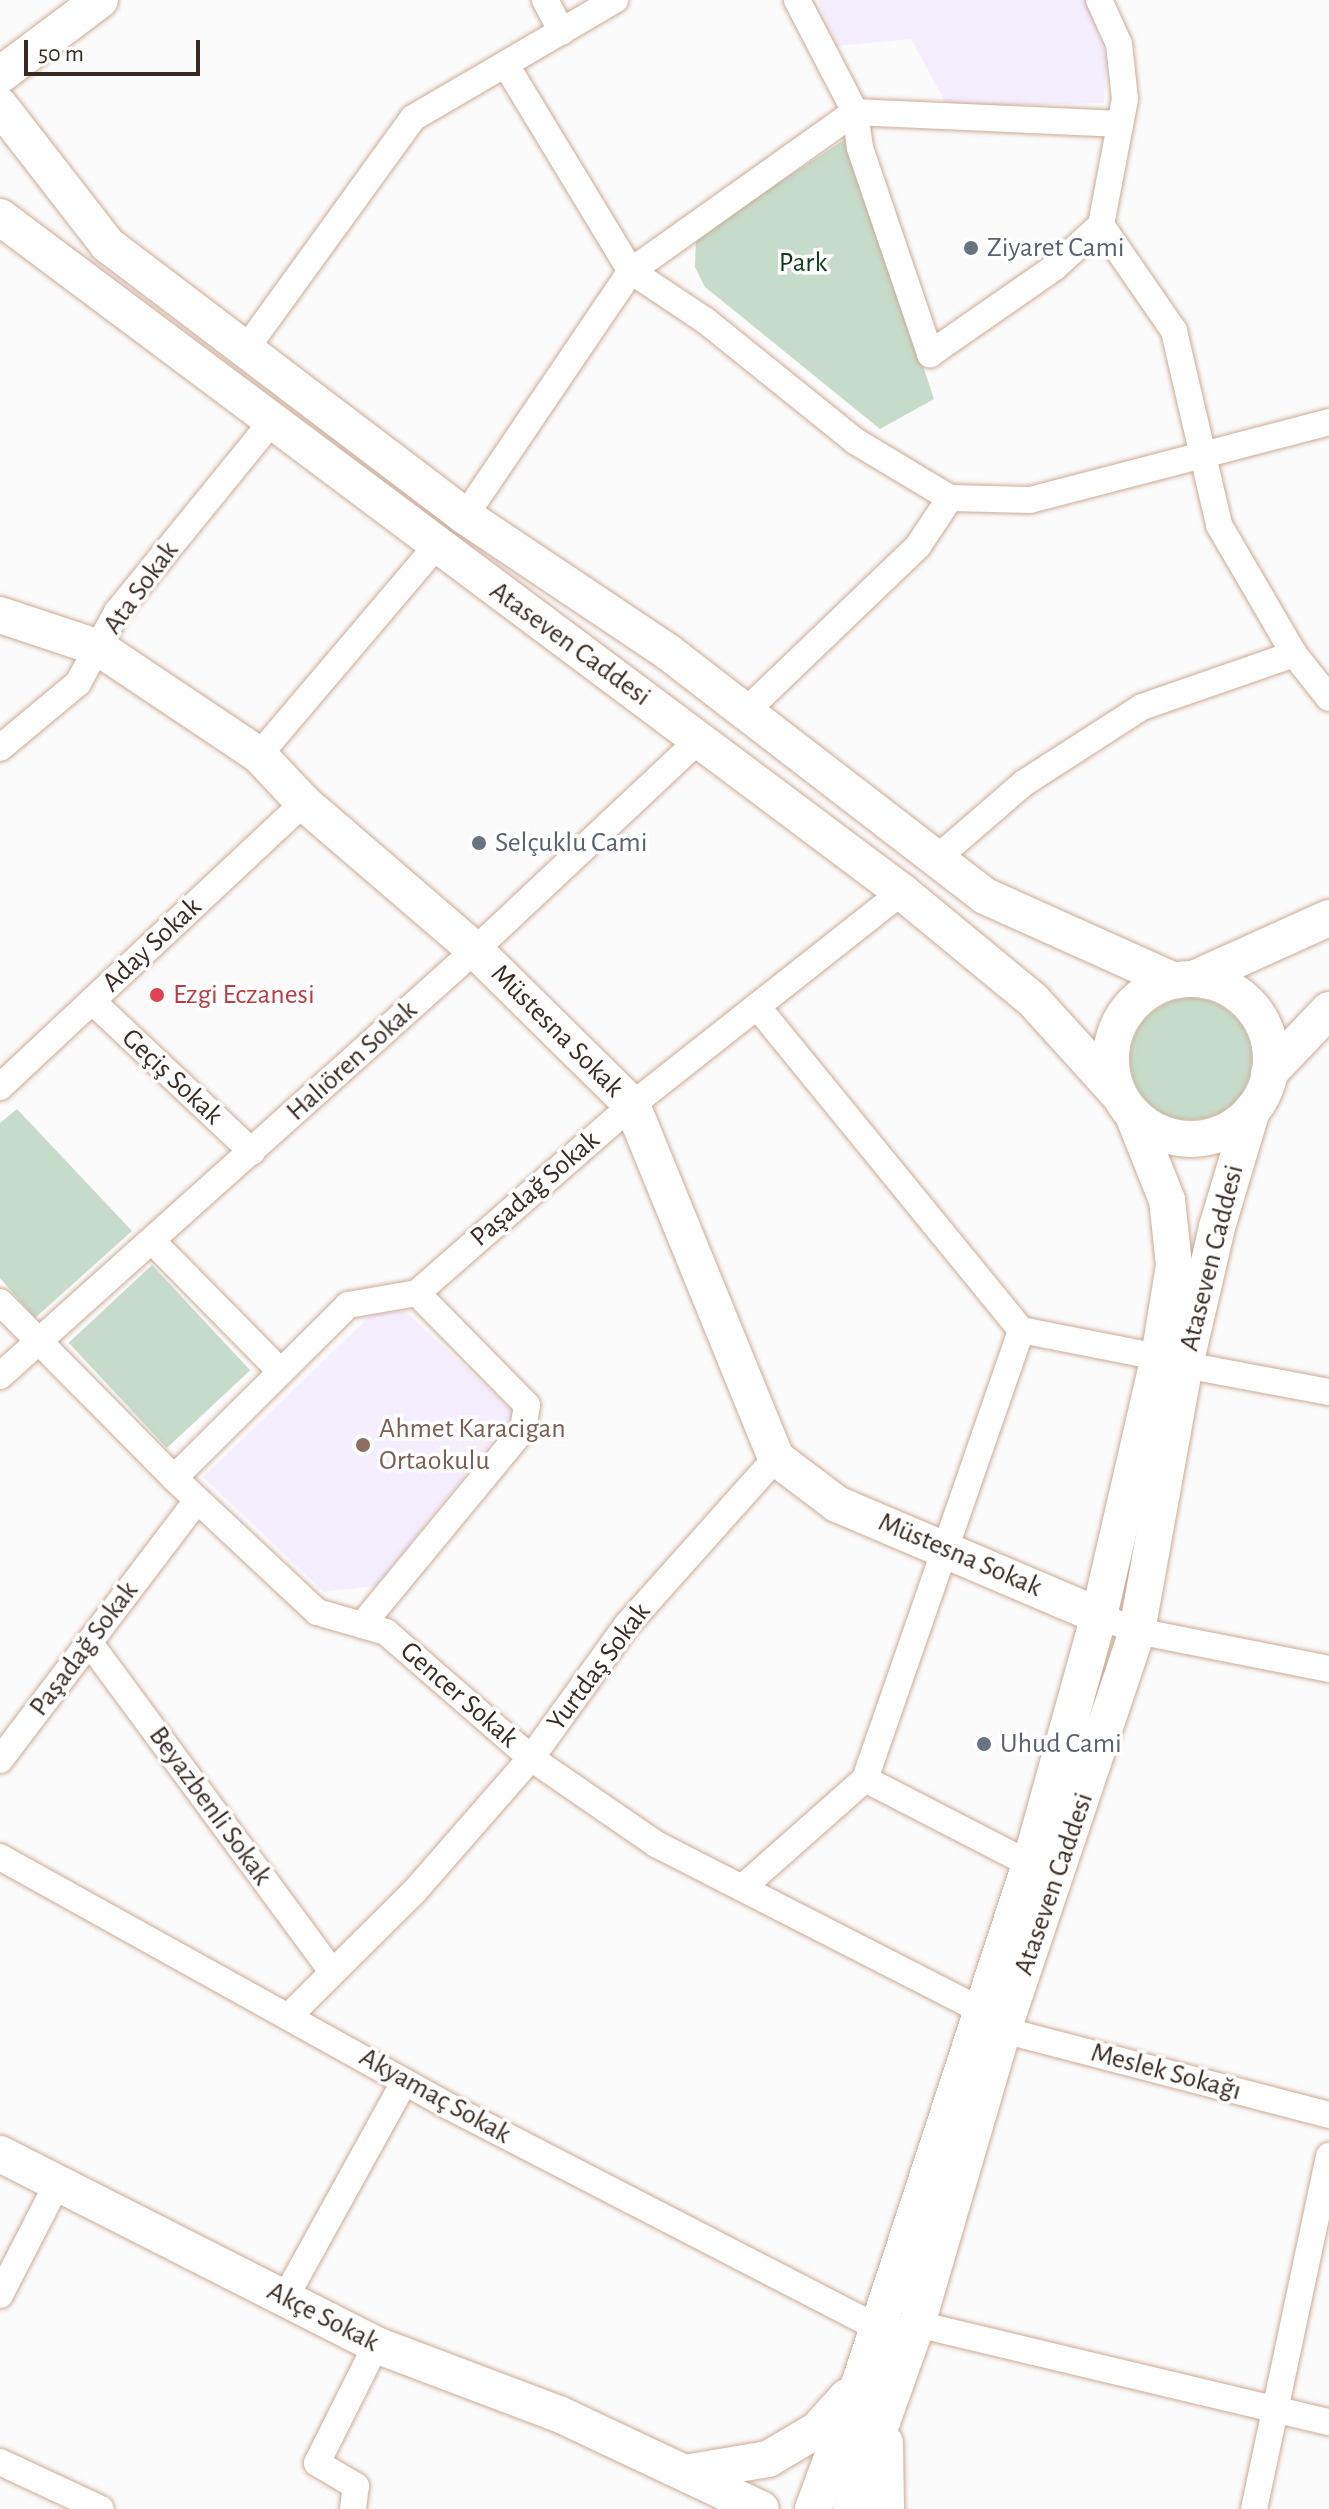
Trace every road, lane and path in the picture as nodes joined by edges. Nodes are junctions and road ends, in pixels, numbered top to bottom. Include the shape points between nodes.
1 (100, 0) edge
2 (545, 0) edge
3 (615, 0) edge
4 (797, 0) edge
5 (1099, 0) edge
6 (562, 32) junction
7 (506, 65) junction
8 (0, 75) edge
9 (0, 106) edge
10 (855, 112) junction
11 (1120, 124) junction
12 (0, 217) edge
13 (1101, 225) junction
14 (631, 271) junction
15 (245, 350) junction
16 (274, 419) junction
17 (1329, 422) edge
18 (1202, 459) junction
19 (950, 498) junction
20 (465, 516) junction
21 (436, 546) junction
22 (0, 615) edge
23 (99, 648) junction
24 (1294, 654) junction
25 (1329, 698) edge
26 (745, 712) junction
27 (699, 740) junction
28 (0, 748) edge
29 (259, 755) junction
30 (304, 803) junction
31 (936, 859) junction
32 (902, 892) junction
33 (1329, 918) edge
34 (475, 950) junction
35 (1184, 979) junction
36 (92, 1001) junction
37 (757, 1006) junction
38 (1329, 1010) edge
39 (1269, 1073) junction
40 (0, 1087) edge
41 (632, 1105) junction
42 (1126, 1105) junction
43 (1252, 1110) junction
44 (252, 1152) junction
45 (153, 1242) junction
46 (417, 1293) junction
47 (0, 1302) edge
48 (1021, 1330) junction
49 (39, 1345) junction
50 (1172, 1361) junction
51 (281, 1372) junction
52 (0, 1376) edge
53 (1329, 1392) edge
54 (776, 1458) junction
55 (174, 1478) junction
56 (197, 1500) junction
57 (946, 1548) junction
58 (1099, 1616) junction
59 (362, 1625) junction
60 (1137, 1631) junction
61 (89, 1642) junction
62 (1329, 1669) edge
63 (531, 1758) junction
64 (0, 1760) edge
65 (865, 1779) junction
66 (0, 1857) edge
67 (1030, 1864) junction
68 (742, 1888) junction
69 (331, 1970) junction
70 (291, 2014) junction
71 (992, 2020) junction
72 (404, 2082) junction
73 (1329, 2115) edge
74 (0, 2154) edge
75 (1329, 2156) edge
76 (57, 2184) junction
77 (0, 2295) edge
78 (285, 2298) junction
79 (917, 2324) junction
80 (876, 2327) junction
81 (376, 2345) junction
82 (862, 2376) junction
83 (890, 2402) junction
84 (1275, 2410) junction
85 (1329, 2422) edge
86 (0, 2462) edge
87 (655, 2462) junction
88 (691, 2472) junction
89 (101, 2509) edge
90 (353, 2509) edge
91 (707, 2509) edge
92 (761, 2509) edge
93 (813, 2509) edge
94 (851, 2509) edge
95 (886, 2509) edge
96 (1254, 2509) edge

1 - 8 main road
2 - 6 street
3 - 6 street
4 - 10 street
5 - 11 street via 1119,44 1125,99
6 - 7 street
7 - 14 street
7 - 15 street via 413,118
9 - 15 main road via 108,245
10 - 11 street
10 - 13 street via 860,148 930,354 1055,267
10 - 14 street
11 - 13 street
12 - 16 main road, Ataseven Caddesi
13 - 18 street via 1174,331
14 - 19 street via 706,321 855,441
14 - 20 street
15 - 20 main road
16 - 21 main road, Ataseven Caddesi
16 - 23 street, Ata Sokak via 117,612
17 - 18 street
18 - 19 street via 1030,500
18 - 24 street via 1219,525
19 - 26 street via 918,546
20 - 26 main road via 668,652
21 - 27 main road, Ataseven Caddesi
21 - 29 street
22 - 23 main road, Müstesna Sokak
23 - 28 street, Ata Sokak via 78,683
23 - 29 main road, Müstesna Sokak
24 - 25 street
24 - 31 street via 1142,707 1024,783
26 - 31 main road
27 - 32 main road, Ataseven Caddesi
27 - 34 street, Halıören Sokak
29 - 30 main road, Müstesna Sokak
30 - 34 main road, Müstesna Sokak
30 - 36 street, Aday Sokak
31 - 35 main road via 985,896
32 - 37 street, Paşadağ Sokak
32 - 42 main road, Ataseven Caddesi via 1033,1000
33 - 35 main road
34 - 41 main road, Müstesna Sokak
34 - 44 street, Halıören Sokak
35 - 39 main road via 1222,984 1253,1010 1270,1046
35 - 42 main road via 1150,989 1118,1025 1111,1048
36 - 40 street, Aday Sokak
36 - 44 street, Geçiş Sokak
37 - 41 street, Paşadağ Sokak
37 - 48 street
38 - 39 main road
39 - 43 main road
41 - 46 street, Paşadağ Sokak
41 - 54 main road, Müstesna Sokak
42 - 43 main road via 1162,1133 1195,1139 1227,1129
42 - 50 main road, Ataseven Caddesi via 1167,1200 1174,1265
43 - 50 main road, Ataseven Caddesi
44 - 45 street, Halıören Sokak
45 - 49 street, Halıören Sokak
45 - 51 street
46 - 51 street via 348,1305
46 - 59 street via 527,1405 523,1430
47 - 49 street, Gencer Sokak
48 - 50 street
48 - 57 street
49 - 52 street, Halıören Sokak
49 - 55 street, Gencer Sokak
50 - 53 street
50 - 58 main road, Ataseven Caddesi
50 - 60 main road, Ataseven Caddesi
51 - 55 street
54 - 57 main road, Müstesna Sokak via 837,1504
54 - 63 street, Yurtdaş Sokak via 627,1625
55 - 56 street, Gencer Sokak
56 - 59 street, Gencer Sokak via 317,1612
56 - 61 street, Paşadağ Sokak
57 - 58 main road, Müstesna Sokak
57 - 65 street
58 - 60 street
58 - 67 main road, Ataseven Caddesi
59 - 63 street, Gencer Sokak via 386,1632
60 - 62 street
60 - 71 main road, Ataseven Caddesi
61 - 64 street, Paşadağ Sokak
61 - 69 street, Beyazbenli Sokak
63 - 68 street, Gencer Sokak via 656,1844
63 - 69 street, Yurtdaş Sokak via 414,1892
65 - 67 street
65 - 68 street
66 - 70 street, Akyamaç Sokak
67 - 71 main road, Ataseven Caddesi
68 - 71 street, Gencer Sokak
69 - 70 street, Yurtdaş Sokak
70 - 72 street, Akyamaç Sokak
71 - 73 street, Meslek Sokağı
71 - 79 main road, Ataseven Caddesi
71 - 80 main road, Ataseven Caddesi
72 - 78 street
72 - 80 street, Akyamaç Sokak
74 - 76 main road, Akçe Sokak
75 - 84 street
76 - 77 street
76 - 78 main road, Akçe Sokak
78 - 81 main road, Akçe Sokak
79 - 83 main road, Ataseven Caddesi
79 - 84 street
80 - 82 main road, Ataseven Caddesi
81 - 87 main road, Akçe Sokak via 559,2414
81 - 90 street via 317,2463 356,2486
82 - 88 main road via 817,2430 794,2446 741,2466
82 - 93 main road, Ataseven Caddesi
83 - 94 main road, Ataseven Caddesi
83 - 95 main road
84 - 85 street
84 - 96 street
86 - 89 street
87 - 88 main road, Akçe Sokak
87 - 91 main road, Akçe Sokak
88 - 92 main road, Akçe Sokak

